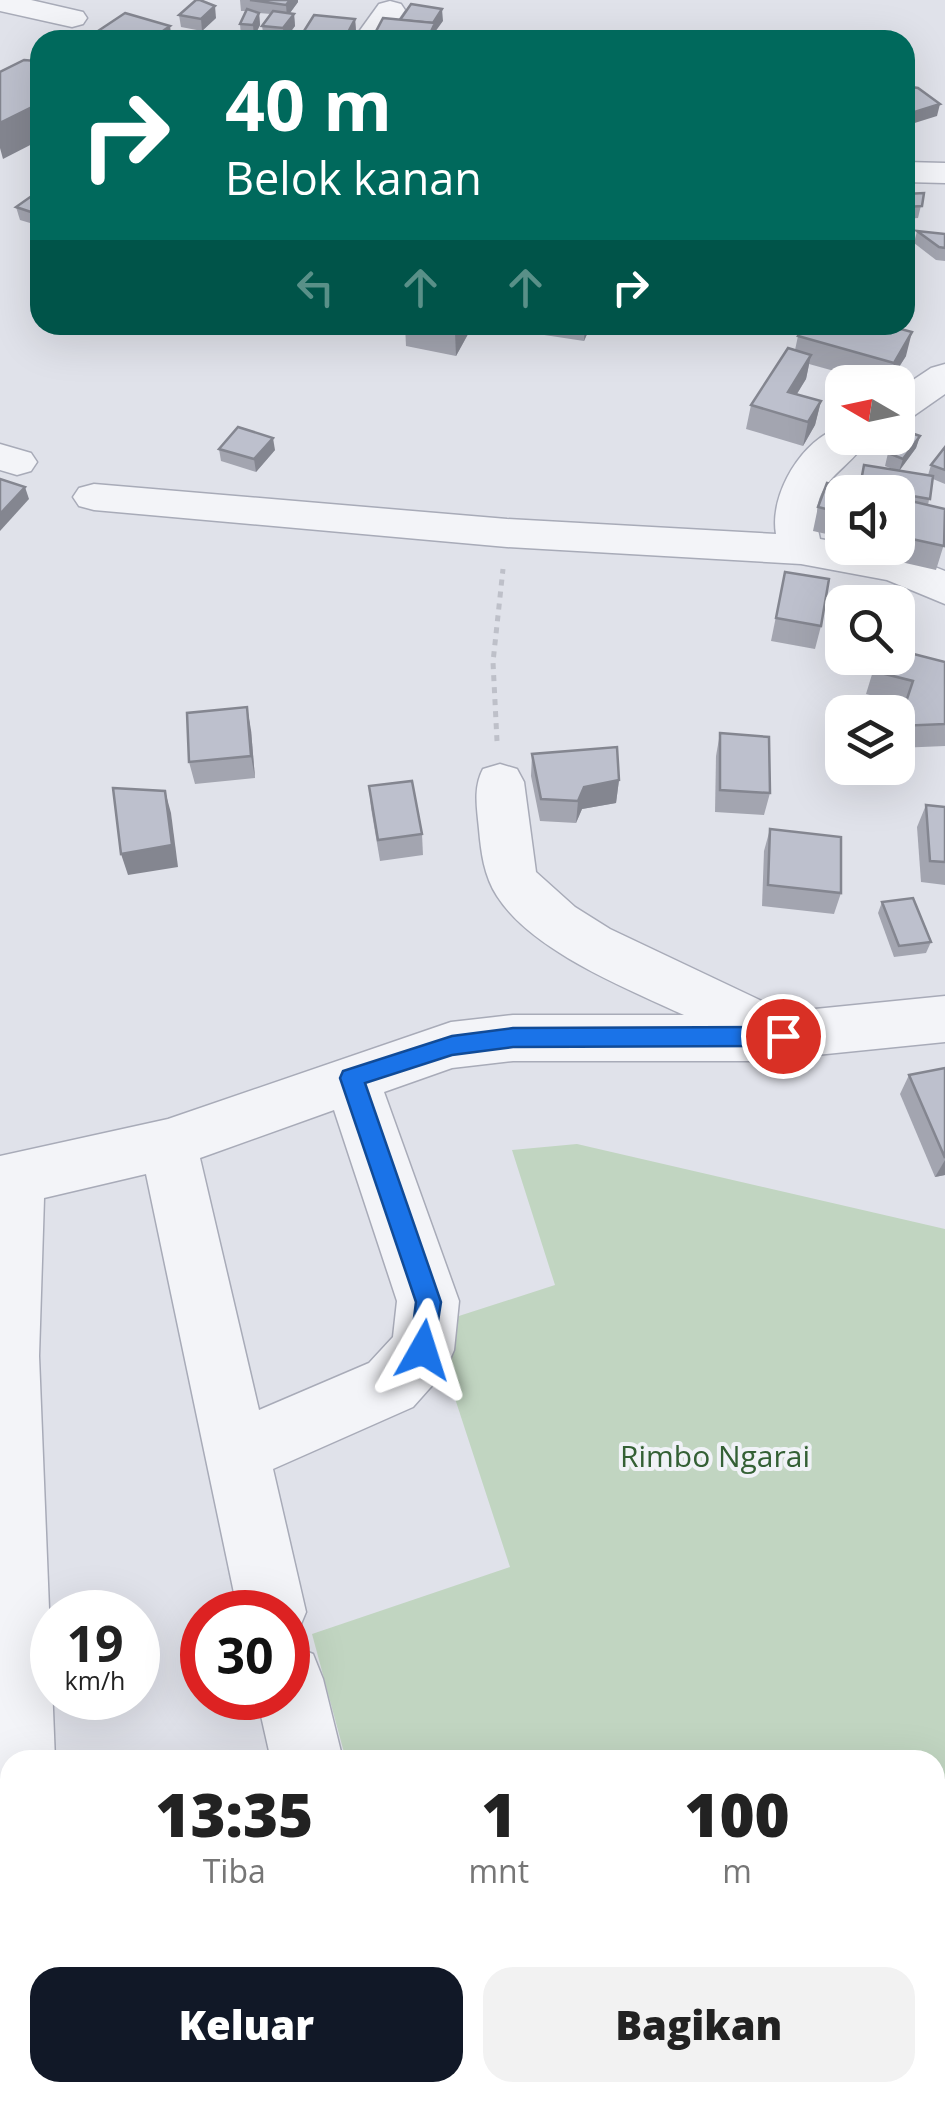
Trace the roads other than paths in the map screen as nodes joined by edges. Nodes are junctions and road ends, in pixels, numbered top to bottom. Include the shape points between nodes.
1 (0, 2) edge
2 (390, 10) dead end
3 (72, 19) edge
4 (375, 30) edge
5 (915, 172) edge
6 (945, 173) edge
7 (945, 376) edge
8 (915, 396) edge
9 (826, 455) edge
10 (94, 497) dead end
11 (802, 550) junction
12 (945, 589) edge
13 (500, 782) road end
14 (945, 1019) edge
15 (783, 1036) junction
16 (351, 1078) junction
17 (168, 1144) junction
18 (7, 1182) edge
19 (234, 1453) junction
20 (267, 1590) edge
21 (298, 1720) edge
22 (19, 1750) edge
23 (305, 1750) edge

1 - 3 street
2 - 4 street
5 - 6 street
7 - 8 street
9 - 11 street via 794,510
10 - 11 street via 507,533
11 - 12 street via 897,566
13 - 15 street via 513,880 528,900 569,931
14 - 15 street
15 - 16 street via 513,1038 452,1046
16 - 17 street
16 - 19 street via 428,1302 423,1350 391,1385
17 - 18 street
17 - 19 street
18 - 22 street
19 - 20 street
21 - 23 street

